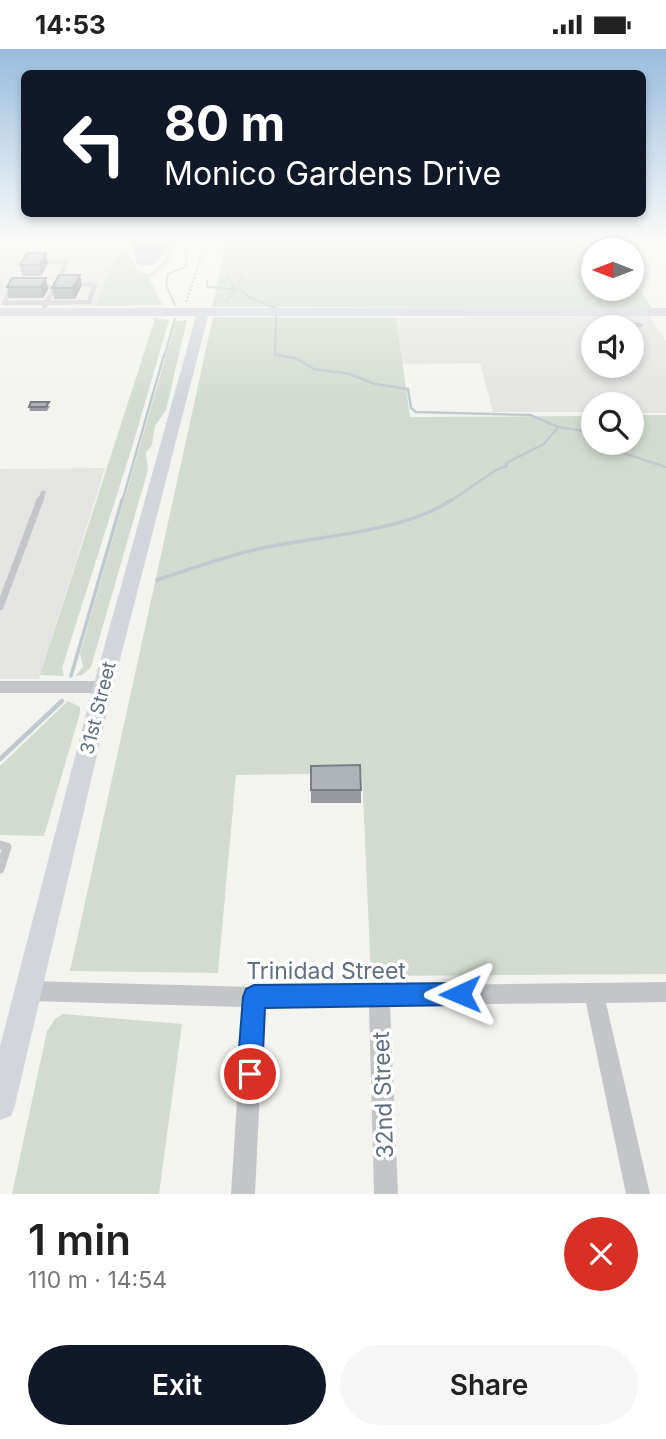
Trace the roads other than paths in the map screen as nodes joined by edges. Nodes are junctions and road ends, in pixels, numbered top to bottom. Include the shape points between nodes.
1 (9, 293) edge
2 (51, 293) edge
3 (92, 293) edge
4 (44, 308) junction
5 (0, 312) edge
6 (205, 312) junction
7 (666, 312) edge
8 (43, 493) dead end
9 (0, 607) edge
10 (0, 687) edge
11 (103, 687) junction
12 (0, 845) edge
13 (0, 869) edge
14 (29, 991) junction
15 (594, 992) junction
16 (666, 992) edge
17 (379, 996) junction
18 (254, 997) junction
19 (0, 1105) edge
20 (243, 1194) edge
21 (386, 1194) edge
22 (638, 1194) edge

1 - 4 lane via 4,303
2 - 4 lane
3 - 4 lane via 89,303
4 - 5 street
4 - 6 street
6 - 7 street
6 - 11 street, 31st Street
8 - 9 lane
10 - 11 street
11 - 14 street, 31st Street
12 - 13 lane via 7,847
14 - 18 street, Trinidad Street
14 - 19 street, 31st Street
15 - 16 street, Trinidad Street
15 - 17 street, Trinidad Street
15 - 22 street
17 - 18 street, Trinidad Street
17 - 21 street, 32nd Street
18 - 20 street

